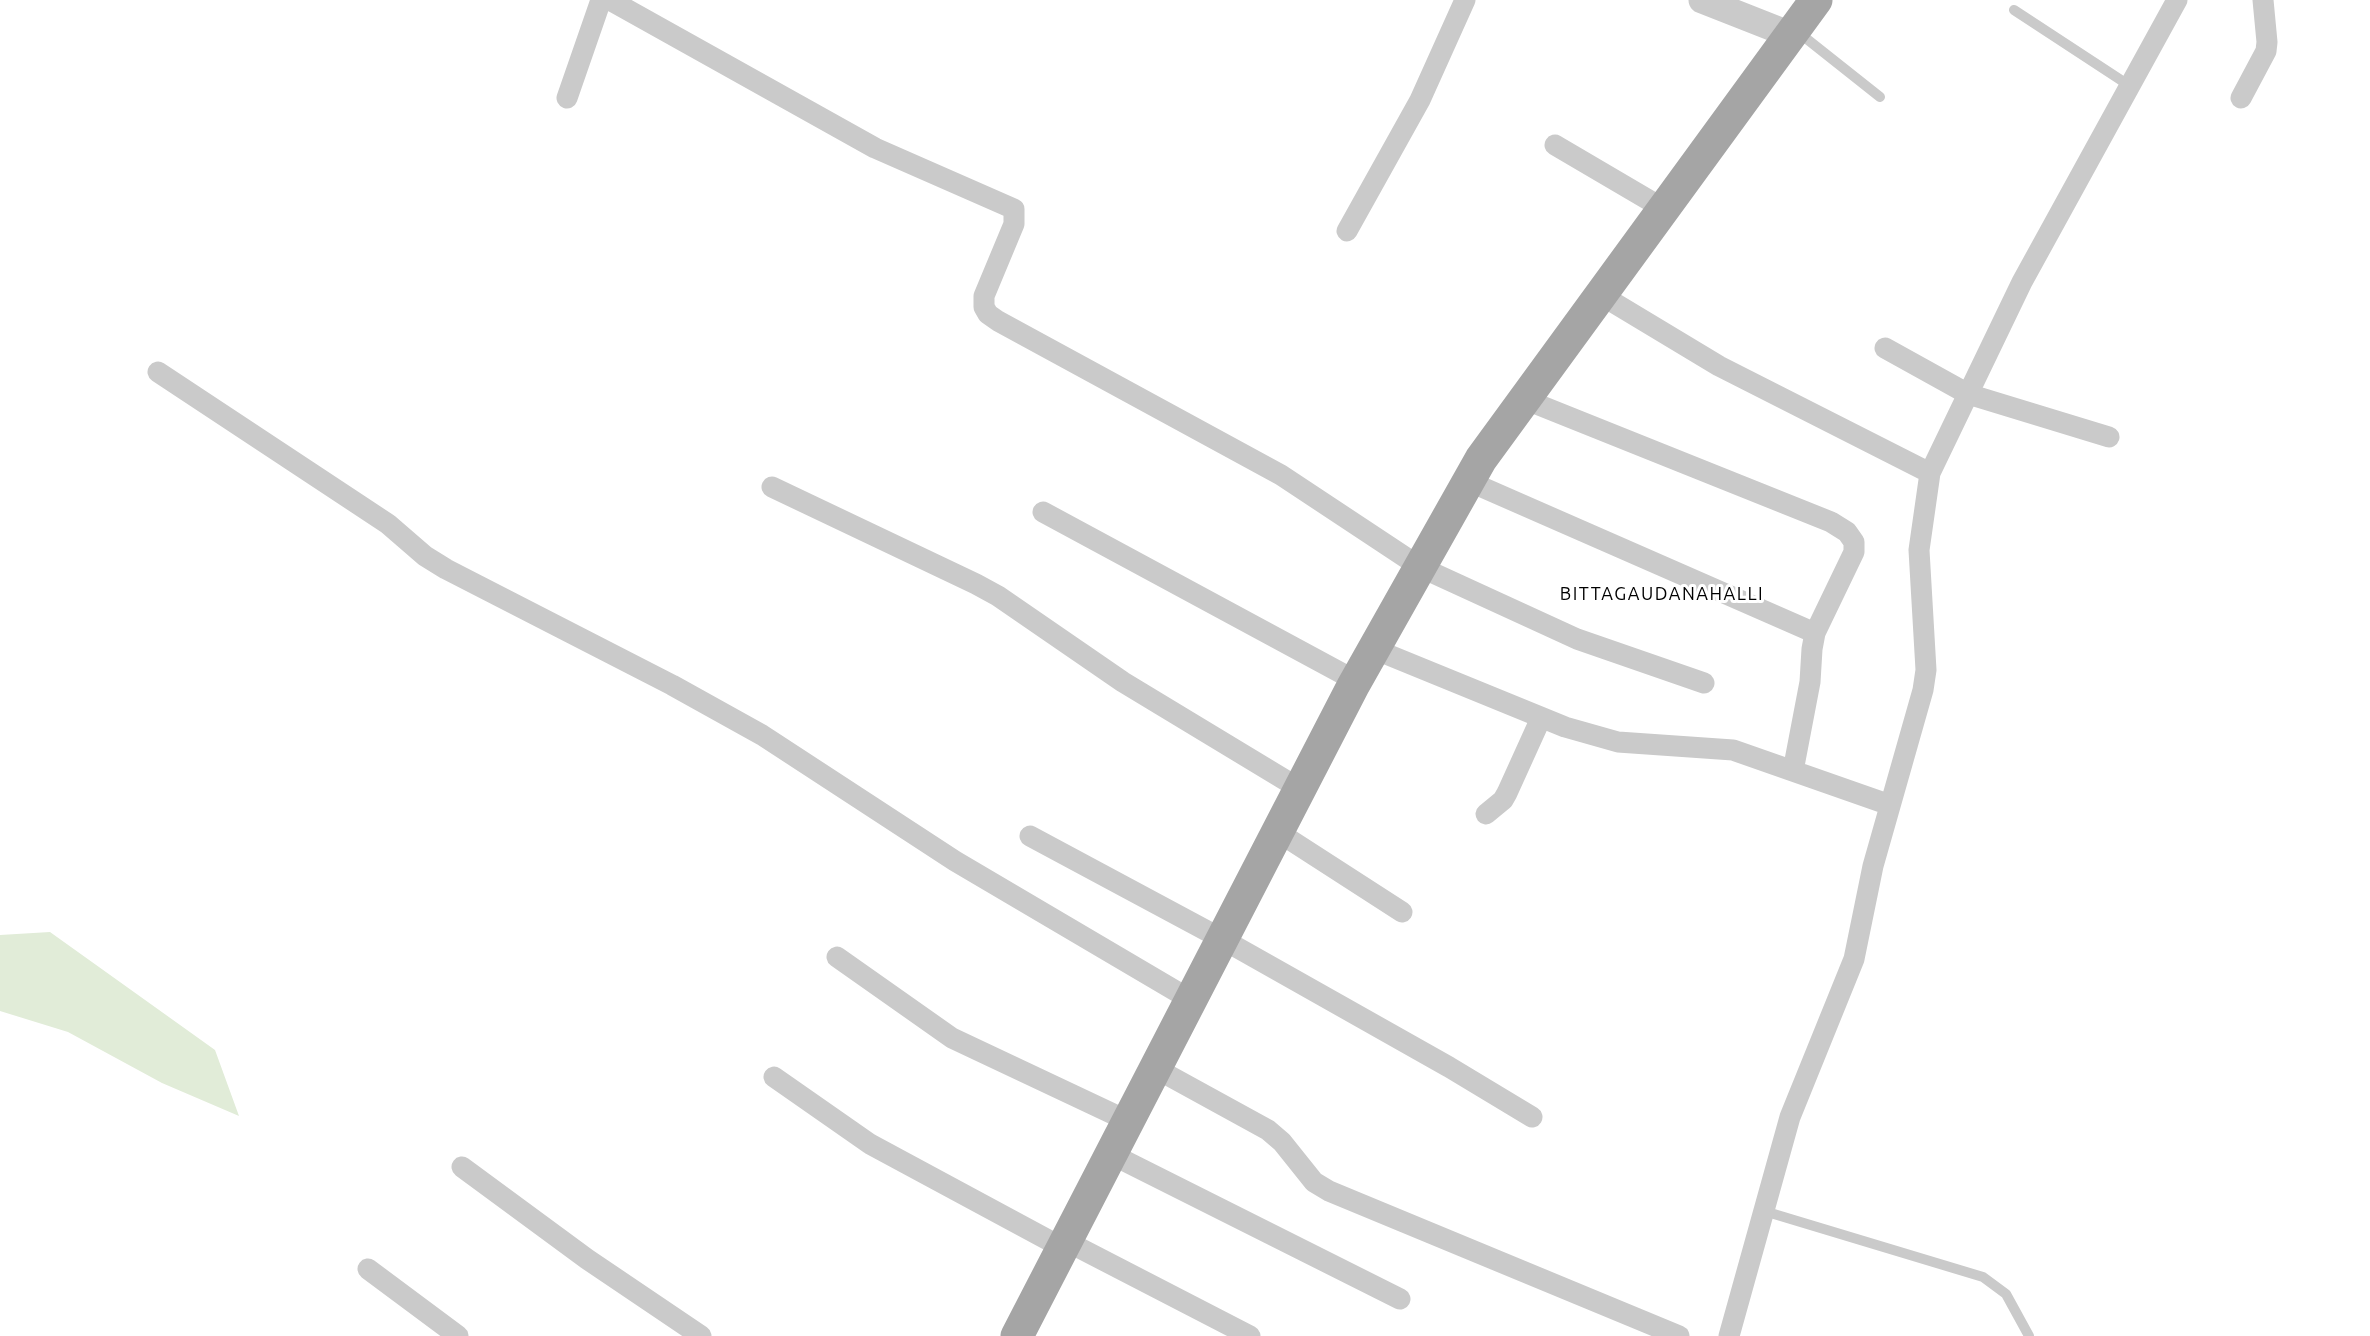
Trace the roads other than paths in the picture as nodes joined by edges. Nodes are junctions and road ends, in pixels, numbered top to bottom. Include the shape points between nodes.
1 (601, 0) edge
2 (610, 0) edge
3 (1465, 0) edge
4 (1702, 0) edge
5 (1816, 0) edge
6 (2177, 0) edge
7 (2263, 0) edge
8 (2014, 10) dead end
9 (1793, 32) junction
10 (2130, 87) junction
11 (1880, 97) dead end
12 (567, 98) dead end
13 (2241, 98) dead end
14 (1555, 145) dead end
15 (1664, 209) junction
16 (1347, 231) dead end
17 (1601, 295) junction
18 (1885, 348) dead end
19 (158, 372) dead end
20 (1968, 394) junction
21 (1524, 399) junction
22 (2109, 437) dead end
23 (1930, 473) junction
24 (1468, 481) junction
25 (772, 487) dead end
26 (1043, 512) dead end
27 (1420, 567) junction
28 (1815, 633) junction
29 (1374, 649) junction
30 (1356, 681) junction
31 (1704, 683) dead end
32 (1541, 718) junction
33 (1793, 771) junction
34 (1300, 789) junction
35 (1890, 805) junction
36 (1486, 814) dead end
37 (1278, 832) junction
38 (1030, 836) dead end
39 (1402, 912) dead end
40 (1222, 939) junction
41 (837, 957) dead end
42 (1191, 1000) junction
43 (1155, 1068) junction
44 (774, 1077) dead end
45 (1532, 1117) dead end
46 (1128, 1121) junction
47 (1111, 1154) junction
48 (462, 1167) dead end
49 (1764, 1211) junction
50 (1064, 1244) junction
51 (368, 1269) dead end
52 (1400, 1299) dead end
53 (458, 1336) edge
54 (701, 1336) edge
55 (1017, 1336) edge
56 (1250, 1336) edge
57 (1678, 1336) edge
58 (1729, 1336) edge
59 (2029, 1336) edge

1 - 12 street
2 - 27 street via 875,148 1014,209 1014,224 984,296 988,314 1281,475
3 - 16 street via 1420,100
4 - 9 street
5 - 9 main road
6 - 10 street
7 - 13 street via 2266,51
8 - 10 lane
9 - 11 lane
9 - 15 main road
10 - 20 street via 2022,282
14 - 15 street
15 - 17 main road
17 - 21 main road
17 - 23 street via 1719,366
18 - 20 street
19 - 42 street via 388,524 439,565 762,735 955,861
20 - 22 street
20 - 23 street
21 - 24 main road
21 - 28 street via 1831,522 1847,532 1854,542 1854,552
23 - 35 street via 1919,550 1925,679
24 - 27 main road
24 - 28 street
25 - 34 street via 998,596 1123,682
26 - 30 street
27 - 29 main road
27 - 31 street via 1577,639
28 - 33 street
29 - 30 main road
29 - 32 street
30 - 34 main road
32 - 33 street via 1618,742 1733,750
32 - 36 street via 1503,800
33 - 35 street
34 - 37 main road
35 - 49 street via 1871,872 1854,959 1793,1107
37 - 39 street
37 - 40 main road
38 - 40 street
40 - 42 main road
40 - 45 street
41 - 46 street via 952,1038
42 - 43 main road
43 - 46 main road
43 - 57 street via 1268,1130 1314,1182 1329,1191
44 - 50 street via 870,1144
46 - 47 main road
47 - 50 main road
47 - 52 street
48 - 54 street via 586,1259
49 - 58 street
49 - 59 lane via 1983,1277 2006,1294
50 - 55 main road
50 - 56 street
51 - 53 street

